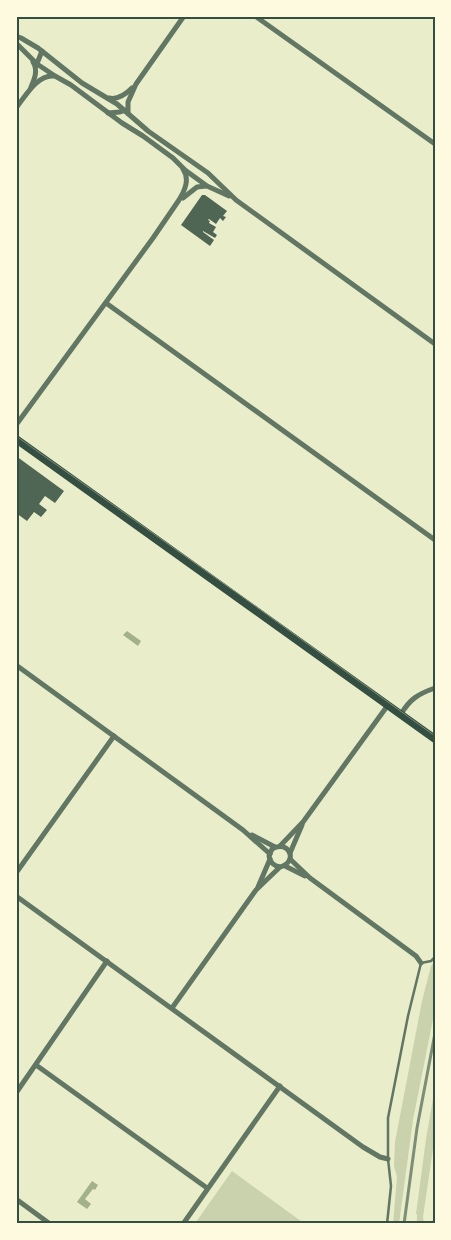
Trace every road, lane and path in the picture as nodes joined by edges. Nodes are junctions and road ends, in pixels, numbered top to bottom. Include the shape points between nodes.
1 (184, 16) edge
2 (255, 16) edge
3 (16, 36) edge
4 (16, 43) edge
5 (42, 51) junction
6 (54, 60) junction
7 (36, 65) junction
8 (50, 75) junction
9 (136, 84) junction
10 (26, 96) junction
11 (104, 97) junction
12 (16, 108) edge
13 (127, 111) junction
14 (108, 112) junction
15 (435, 144) edge
16 (194, 162) junction
17 (205, 170) junction
18 (188, 176) junction
19 (201, 182) junction
20 (197, 187) junction
21 (210, 187) junction
22 (236, 200) junction
23 (174, 208) junction
24 (106, 303) junction
25 (435, 344) edge
26 (16, 424) edge
27 (16, 439) edge
28 (435, 540) edge
29 (16, 665) edge
30 (435, 688) edge
31 (388, 705) junction
32 (400, 714) junction
33 (114, 736) junction
34 (435, 739) edge
35 (303, 822) junction
36 (243, 830) junction
37 (277, 846) junction
38 (270, 856) junction
39 (290, 856) junction
40 (282, 866) junction
41 (16, 873) edge
42 (310, 878) junction
43 (256, 890) junction
44 (16, 896) edge
45 (435, 957) edge
46 (107, 961) junction
47 (422, 963) junction
48 (172, 1008) junction
49 (36, 1065) junction
50 (280, 1086) junction
51 (16, 1093) edge
52 (388, 1159) junction
53 (207, 1188) junction
54 (16, 1199) edge
55 (50, 1224) edge
56 (183, 1224) edge
57 (386, 1224) edge

1 - 9 street
2 - 15 street
3 - 5 street
4 - 7 street
5 - 6 street
5 - 7 street
6 - 8 street
6 - 11 street
7 - 8 street
7 - 10 street
8 - 10 street
8 - 14 street via 72,85
9 - 11 street via 121,97
9 - 13 street
10 - 12 street
11 - 13 street
13 - 14 street
13 - 16 street via 148,131
14 - 18 street via 173,158
16 - 17 street
16 - 18 street
17 - 19 street
17 - 22 street
18 - 19 street
18 - 23 street via 183,194
19 - 20 street
19 - 21 street
20 - 21 street
20 - 23 street
21 - 22 street
22 - 25 street
23 - 24 street
24 - 26 street
24 - 28 street
27 - 31 main road
29 - 33 street
30 - 32 street via 415,697
31 - 32 main road
31 - 35 street
32 - 34 main road
33 - 36 street
33 - 41 street
35 - 37 street
35 - 39 street
36 - 37 street
36 - 38 street
37 - 38 street
37 - 39 street via 286,848
38 - 40 street via 274,865
38 - 43 street
39 - 40 street via 289,862
39 - 42 street
40 - 42 street
40 - 43 street
42 - 47 street
43 - 48 street
44 - 46 street
45 - 47 lane
46 - 48 street
46 - 49 street
47 - 52 lane via 388,1118
48 - 50 street
49 - 51 street
49 - 53 street
50 - 52 street via 363,1147
50 - 53 street
52 - 57 lane via 391,1186
53 - 56 street
54 - 55 street

